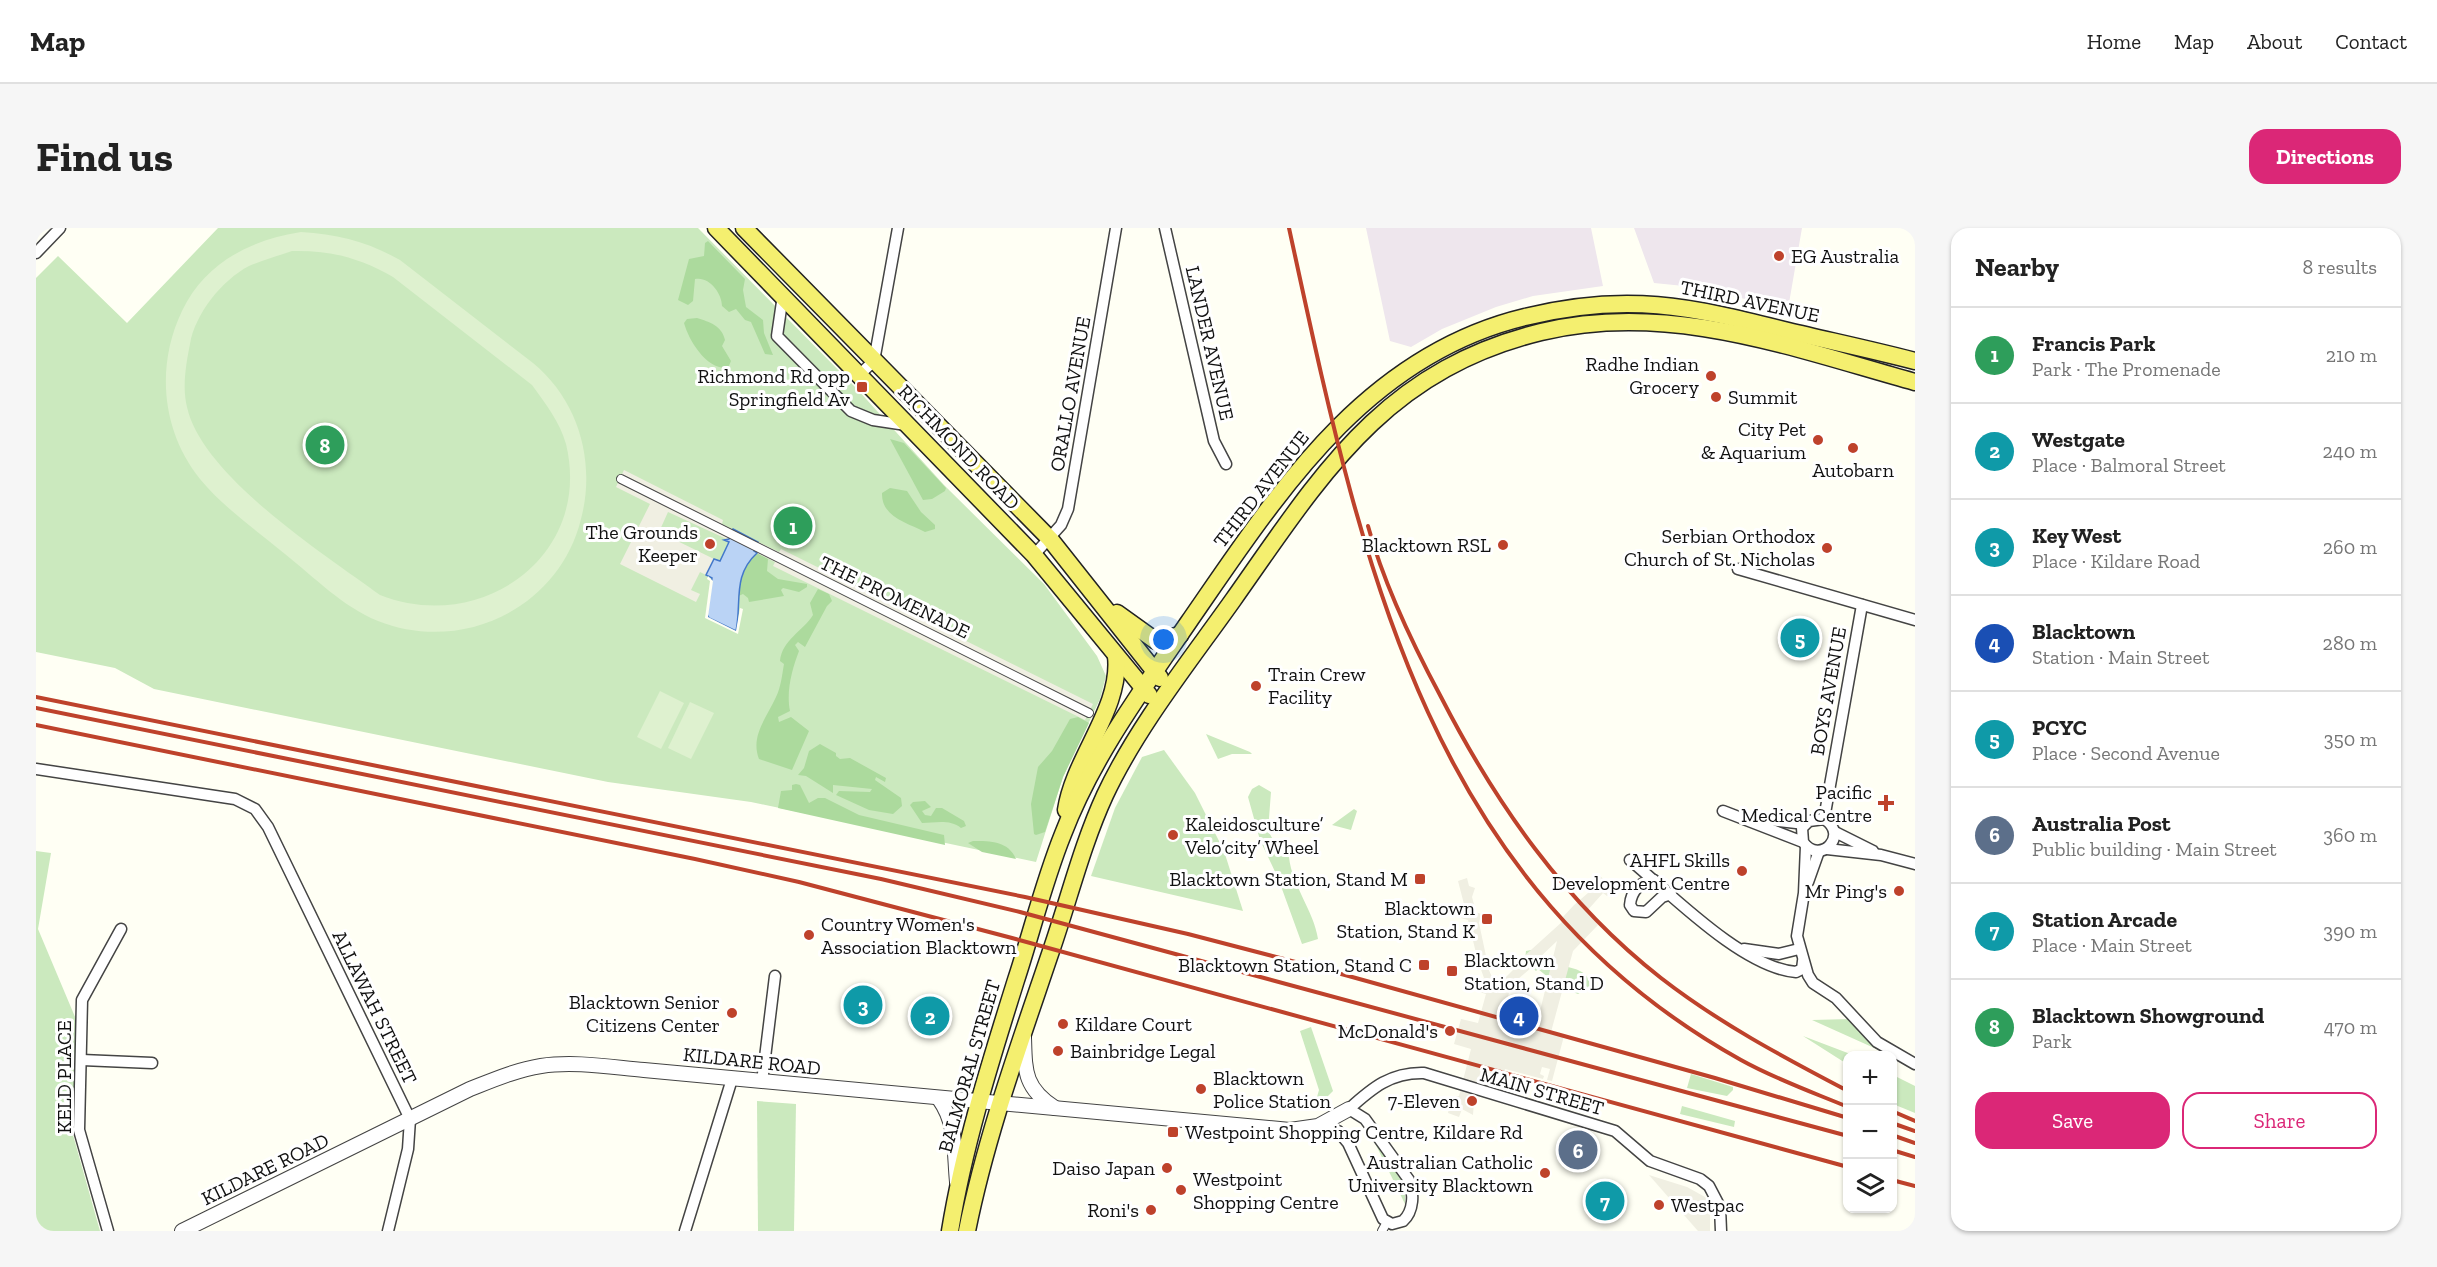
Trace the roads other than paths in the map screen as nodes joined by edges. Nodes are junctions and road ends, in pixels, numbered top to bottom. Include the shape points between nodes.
1 (60, 228) edge
2 (716, 228) edge
3 (744, 228) edge
4 (898, 228) edge
5 (1116, 228) edge
6 (1165, 228) edge
7 (36, 253) edge
8 (783, 294) junction
9 (874, 361) junction
10 (1915, 361) edge
11 (859, 375) junction
12 (1915, 382) edge
13 (909, 425) junction
14 (1226, 464) dead end
15 (621, 479) dead end
16 (1050, 539) junction
17 (1034, 555) junction
18 (1738, 569) dead end
19 (1093, 594) junction
20 (1862, 604) junction
21 (1915, 620) edge
22 (1180, 635) junction
23 (1116, 656) junction
24 (1155, 671) junction
25 (1144, 687) junction
26 (1170, 691) junction
27 (1158, 708) junction
28 (1089, 713) dead end
29 (36, 769) edge
30 (1723, 811) dead end
31 (1747, 818) junction
32 (1824, 819) junction
33 (1805, 824) junction
34 (1835, 831) junction
35 (1063, 832) junction
36 (1804, 844) junction
37 (1823, 850) junction
38 (1881, 855) junction
39 (1630, 860) dead end
40 (1915, 864) edge
41 (1654, 880) junction
42 (1804, 893) junction
43 (1671, 894) junction
44 (121, 929) dead end
45 (1735, 947) junction
46 (1799, 949) junction
47 (1803, 961) junction
48 (775, 976) dead end
49 (1024, 1032) junction
50 (82, 1060) junction
51 (152, 1063) dead end
52 (1915, 1064) edge
53 (732, 1079) junction
54 (762, 1082) junction
55 (939, 1099) junction
56 (978, 1102) junction
57 (1002, 1103) junction
58 (1056, 1109) junction
59 (1349, 1109) junction
60 (410, 1119) junction
61 (1318, 1126) junction
62 (957, 1187) junction
63 (1385, 1226) edge
64 (108, 1231) edge
65 (182, 1231) edge
66 (388, 1231) edge
67 (685, 1231) edge
68 (950, 1231) edge
69 (967, 1231) edge
70 (1720, 1231) edge

1 - 7 street
2 - 8 main road, RICHMOND ROAD
3 - 9 main road, RICHMOND ROAD
4 - 9 street
5 - 16 street, ORALLO AVENUE via 1068,509
6 - 14 street, LANDER AVENUE via 1214,441
8 - 11 main road, RICHMOND ROAD
8 - 13 street via 777,336 851,411 873,420
9 - 11 street
9 - 16 main road, RICHMOND ROAD
10 - 22 main road, THIRD AVENUE via 1733,315 1653,304 1567,308 1483,331 1419,361 1362,404 1314,451
11 - 13 main road, RICHMOND ROAD
12 - 26 main road, THIRD AVENUE via 1726,331 1664,322 1572,326 1518,339 1471,357 1434,374 1382,411 1326,469
13 - 17 main road, RICHMOND ROAD
15 - 28 street, THE PROMENADE
16 - 17 street, ORALLO AVENUE
16 - 19 main road, RICHMOND ROAD
17 - 23 main road, RICHMOND ROAD
18 - 20 street
19 - 22 main road via 1149,638 1165,640
19 - 24 main road, RICHMOND ROAD
20 - 21 street
20 - 32 street, BOYS AVENUE
22 - 24 main road, THIRD AVENUE
23 - 25 main road, RICHMOND ROAD
23 - 35 main road via 1115,687 1078,769
24 - 25 main road, THIRD AVENUE
24 - 26 main road, RICHMOND ROAD
25 - 27 main road, RICHMOND ROAD
25 - 35 main road, BALMORAL STREET via 1116,728
26 - 27 main road, THIRD AVENUE
27 - 49 main road, BALMORAL STREET via 1101,805
29 - 60 street, ALLAWAH STREET via 235,799 255,809 268,827
30 - 31 street
31 - 33 street
31 - 36 street
32 - 33 street via 1814,818
32 - 34 street
33 - 36 street via 1801,833
34 - 37 street via 1834,842
34 - 38 street
35 - 56 main road, BALMORAL STREET
36 - 37 street
36 - 42 street
37 - 38 street
37 - 42 street
38 - 40 street
39 - 41 street
41 - 43 street
41 - 43 street via 1634,892 1630,905 1634,911 1646,912
42 - 46 street via 1797,936
43 - 45 street
44 - 50 street, KELD PLACE via 82,1000
45 - 46 street via 1779,954
45 - 47 street via 1758,961 1792,972 1802,969
46 - 47 street
47 - 52 street via 1813,983 1836,998 1877,1042
48 - 54 street
49 - 57 main road, BALMORAL STREET
49 - 58 street via 1026,1076 1037,1095
50 - 51 street
50 - 64 street, KELD PLACE via 80,1138
53 - 54 street, KILDARE ROAD
53 - 60 street, KILDARE ROAD via 591,1066 541,1066 495,1079
53 - 67 street
54 - 55 street, KILDARE ROAD
55 - 56 street, KILDARE ROAD
55 - 62 street via 954,1132
56 - 57 street, KILDARE ROAD
56 - 62 main road, BALMORAL STREET
57 - 58 street, KILDARE ROAD
57 - 69 main road, BALMORAL STREET
58 - 61 street, KILDARE ROAD via 1290,1130
59 - 61 street, KILDARE ROAD
59 - 63 street via 1365,1119 1412,1185 1407,1218
59 - 70 street, MAIN STREET via 1385,1080 1405,1073 1424,1073 1602,1126 1615,1131 1658,1165 1706,1183 1720,1207
60 - 65 street, KILDARE ROAD
60 - 66 street, ALLAWAH STREET via 408,1149
61 - 63 street via 1338,1131 1348,1143
62 - 68 main road, BALMORAL STREET

